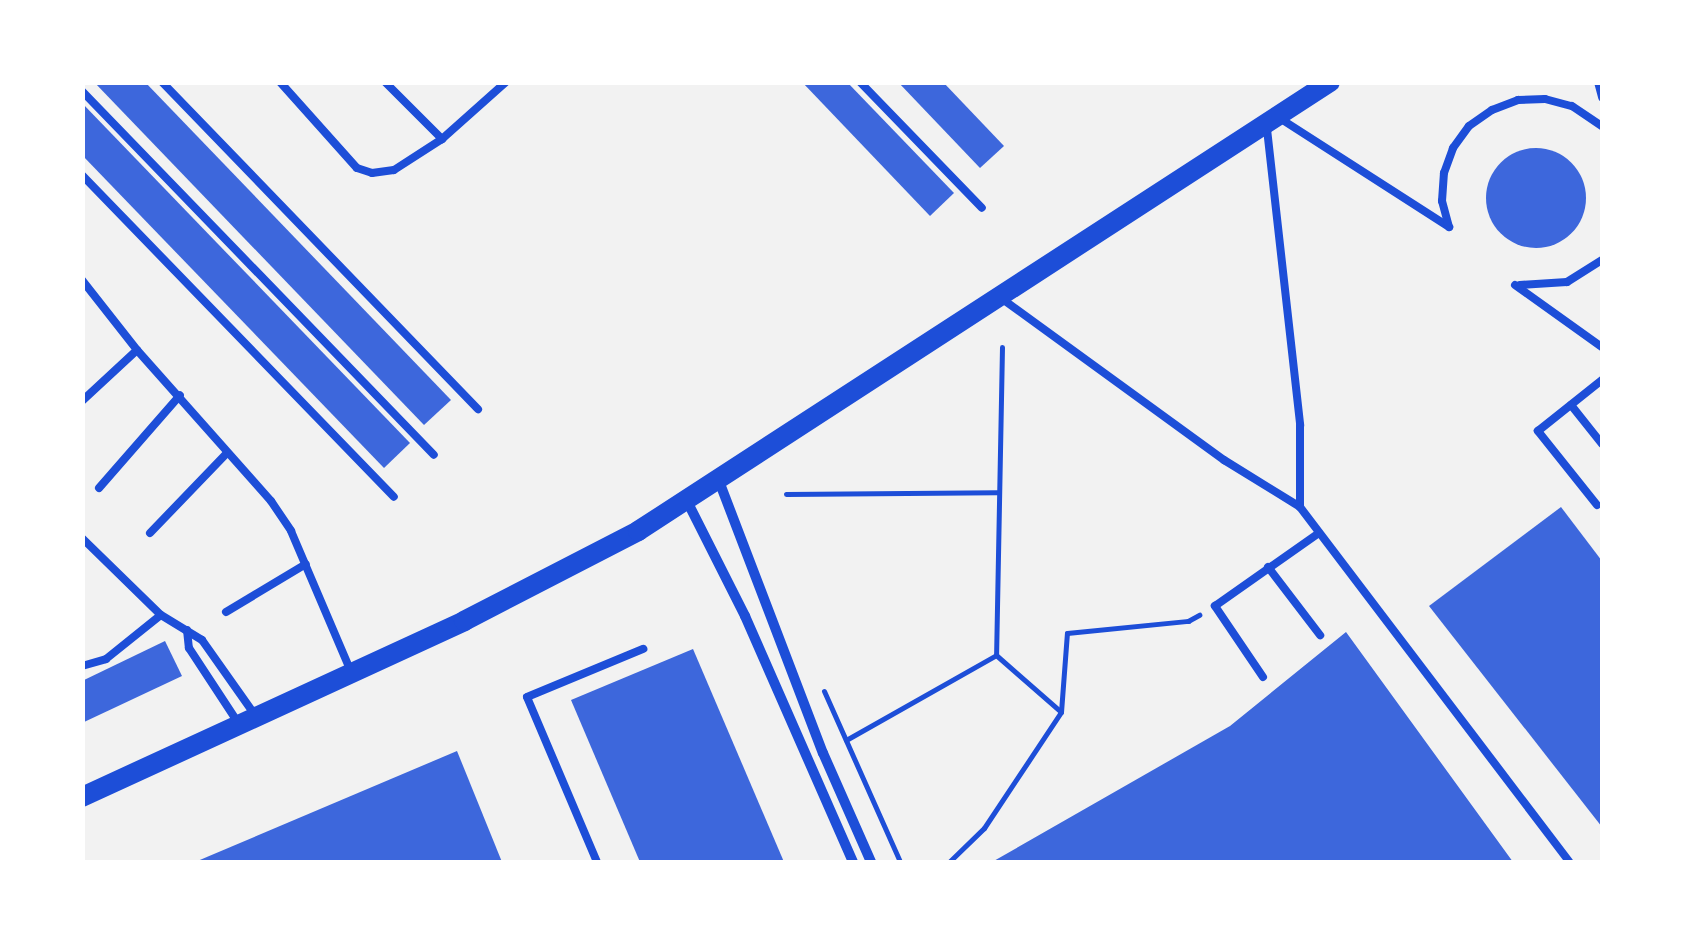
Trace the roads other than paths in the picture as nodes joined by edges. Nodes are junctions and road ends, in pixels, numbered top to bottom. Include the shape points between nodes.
1 (162, 82) edge
2 (280, 82) edge
3 (386, 82) edge
4 (506, 82) edge
5 (860, 82) edge
6 (1330, 82) edge
7 (1598, 82) edge
8 (82, 91) edge
9 (1602, 97) edge
10 (1272, 120) junction
11 (1602, 126) edge
12 (442, 139) junction
13 (82, 176) edge
14 (982, 208) dead end
15 (1602, 260) edge
16 (82, 280) edge
17 (1001, 298) junction
18 (1602, 347) edge
19 (138, 350) junction
20 (1602, 380) edge
21 (180, 395) junction
22 (82, 401) edge
23 (1571, 405) junction
24 (478, 409) dead end
25 (1602, 444) edge
26 (227, 454) junction
27 (434, 455) dead end
28 (719, 481) junction
29 (98, 488) dead end
30 (394, 497) dead end
31 (686, 501) junction
32 (1598, 506) dead end
33 (1300, 508) junction
34 (1318, 533) junction
35 (150, 534) dead end
36 (82, 538) edge
37 (306, 564) junction
38 (1268, 567) junction
39 (226, 612) dead end
40 (161, 614) junction
41 (187, 630) junction
42 (1320, 635) dead end
43 (643, 649) dead end
44 (82, 666) edge
45 (352, 674) junction
46 (1263, 677) dead end
47 (249, 722) junction
48 (82, 797) edge
49 (597, 862) edge
50 (853, 862) edge
51 (871, 862) edge
52 (1570, 862) edge

1 - 24 lane
2 - 12 lane via 356,168 394,170
3 - 12 lane
4 - 12 lane
5 - 14 lane
6 - 10 main road
7 - 9 lane
8 - 27 lane
10 - 11 lane via 1448,228 1442,201 1453,148 1492,110 1545,99 1572,106
10 - 17 main road
10 - 33 lane via 1300,425
13 - 30 lane
15 - 18 lane via 1567,282 1515,284
16 - 19 lane
17 - 28 main road
17 - 33 lane
19 - 21 lane
19 - 22 lane
20 - 23 lane
21 - 26 lane
21 - 29 lane
23 - 25 lane
23 - 32 lane via 1538,431
26 - 35 lane
26 - 37 lane via 271,501
28 - 31 main road
28 - 51 street
31 - 45 main road via 572,568
31 - 50 street via 745,616
33 - 34 lane
34 - 38 lane
34 - 52 lane
36 - 40 lane
37 - 39 lane
37 - 45 lane
38 - 42 lane
38 - 46 lane via 1215,606
40 - 41 lane
40 - 44 lane via 106,659
41 - 47 lane via 202,640
41 - 47 lane via 189,648
43 - 49 lane via 527,697
45 - 47 main road
47 - 48 main road

